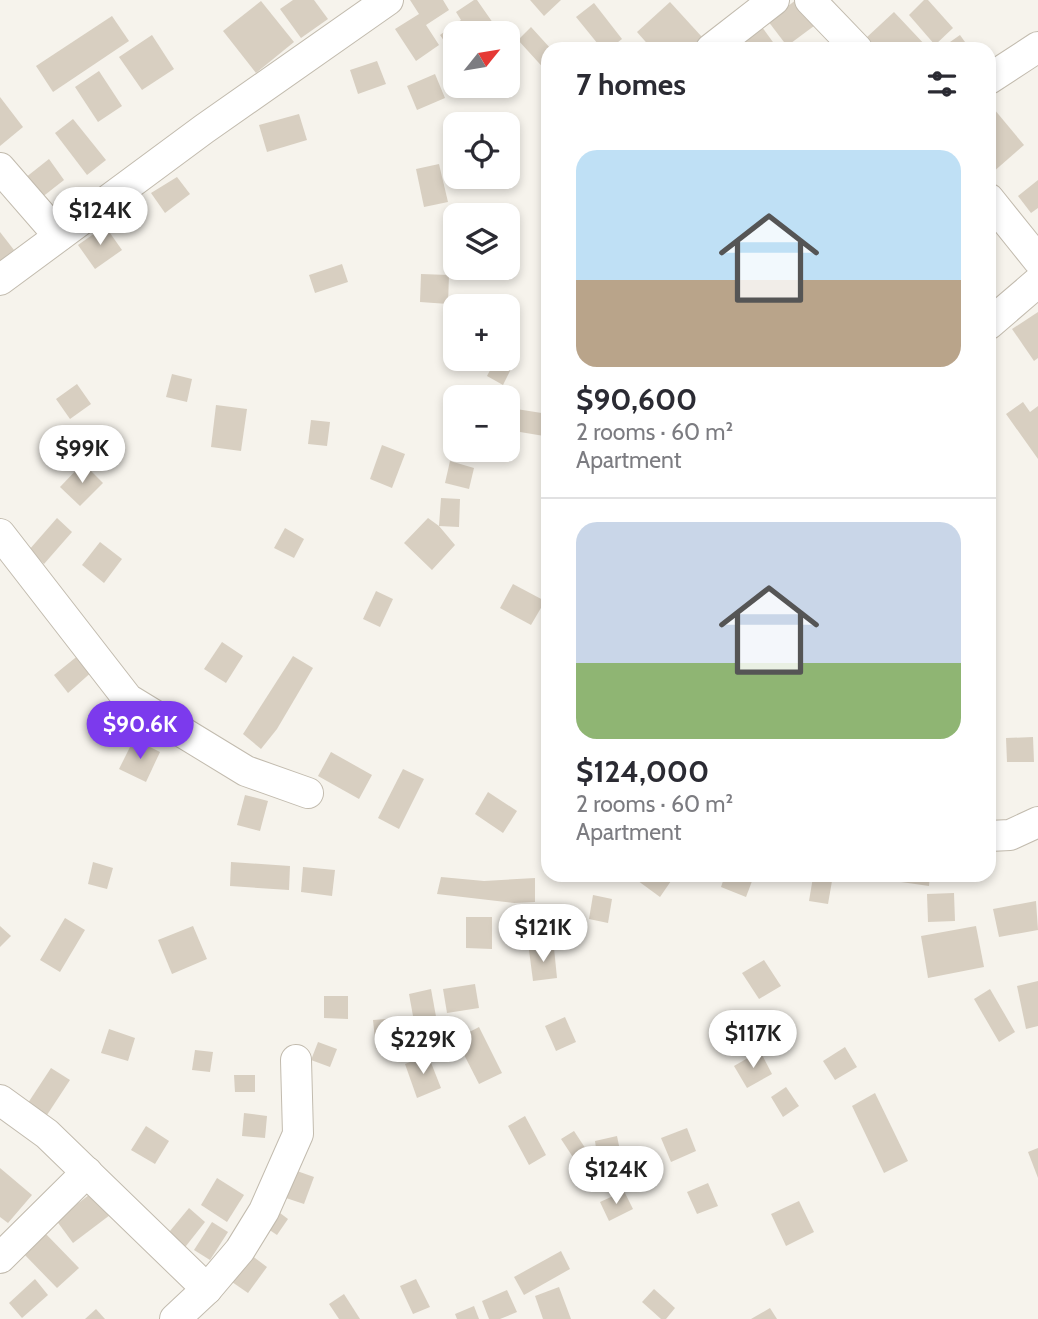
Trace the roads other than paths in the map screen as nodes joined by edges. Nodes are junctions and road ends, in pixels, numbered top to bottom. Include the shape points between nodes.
1 (388, 0) edge
2 (774, 0) edge
3 (810, 0) edge
4 (719, 42) edge
5 (850, 42) edge
6 (1038, 47) edge
7 (996, 74) edge
8 (0, 168) edge
9 (996, 208) edge
10 (59, 236) junction
11 (1038, 260) edge
12 (0, 280) edge
13 (1038, 282) edge
14 (996, 318) edge
15 (0, 534) edge
16 (308, 793) dead end
17 (1038, 822) edge
18 (996, 836) edge
19 (296, 1060) dead end
20 (0, 1100) edge
21 (87, 1172) junction
22 (0, 1258) edge
23 (207, 1289) junction
24 (175, 1319) edge

1 - 10 street
2 - 4 street
3 - 5 street
6 - 7 street
8 - 10 street
9 - 11 street
10 - 12 street
13 - 14 street
15 - 16 street via 128,699 246,771
17 - 18 street via 1010,835
19 - 23 street via 298,1134 264,1211 240,1250
20 - 21 street via 47,1134
21 - 22 street
21 - 23 street
23 - 24 street

